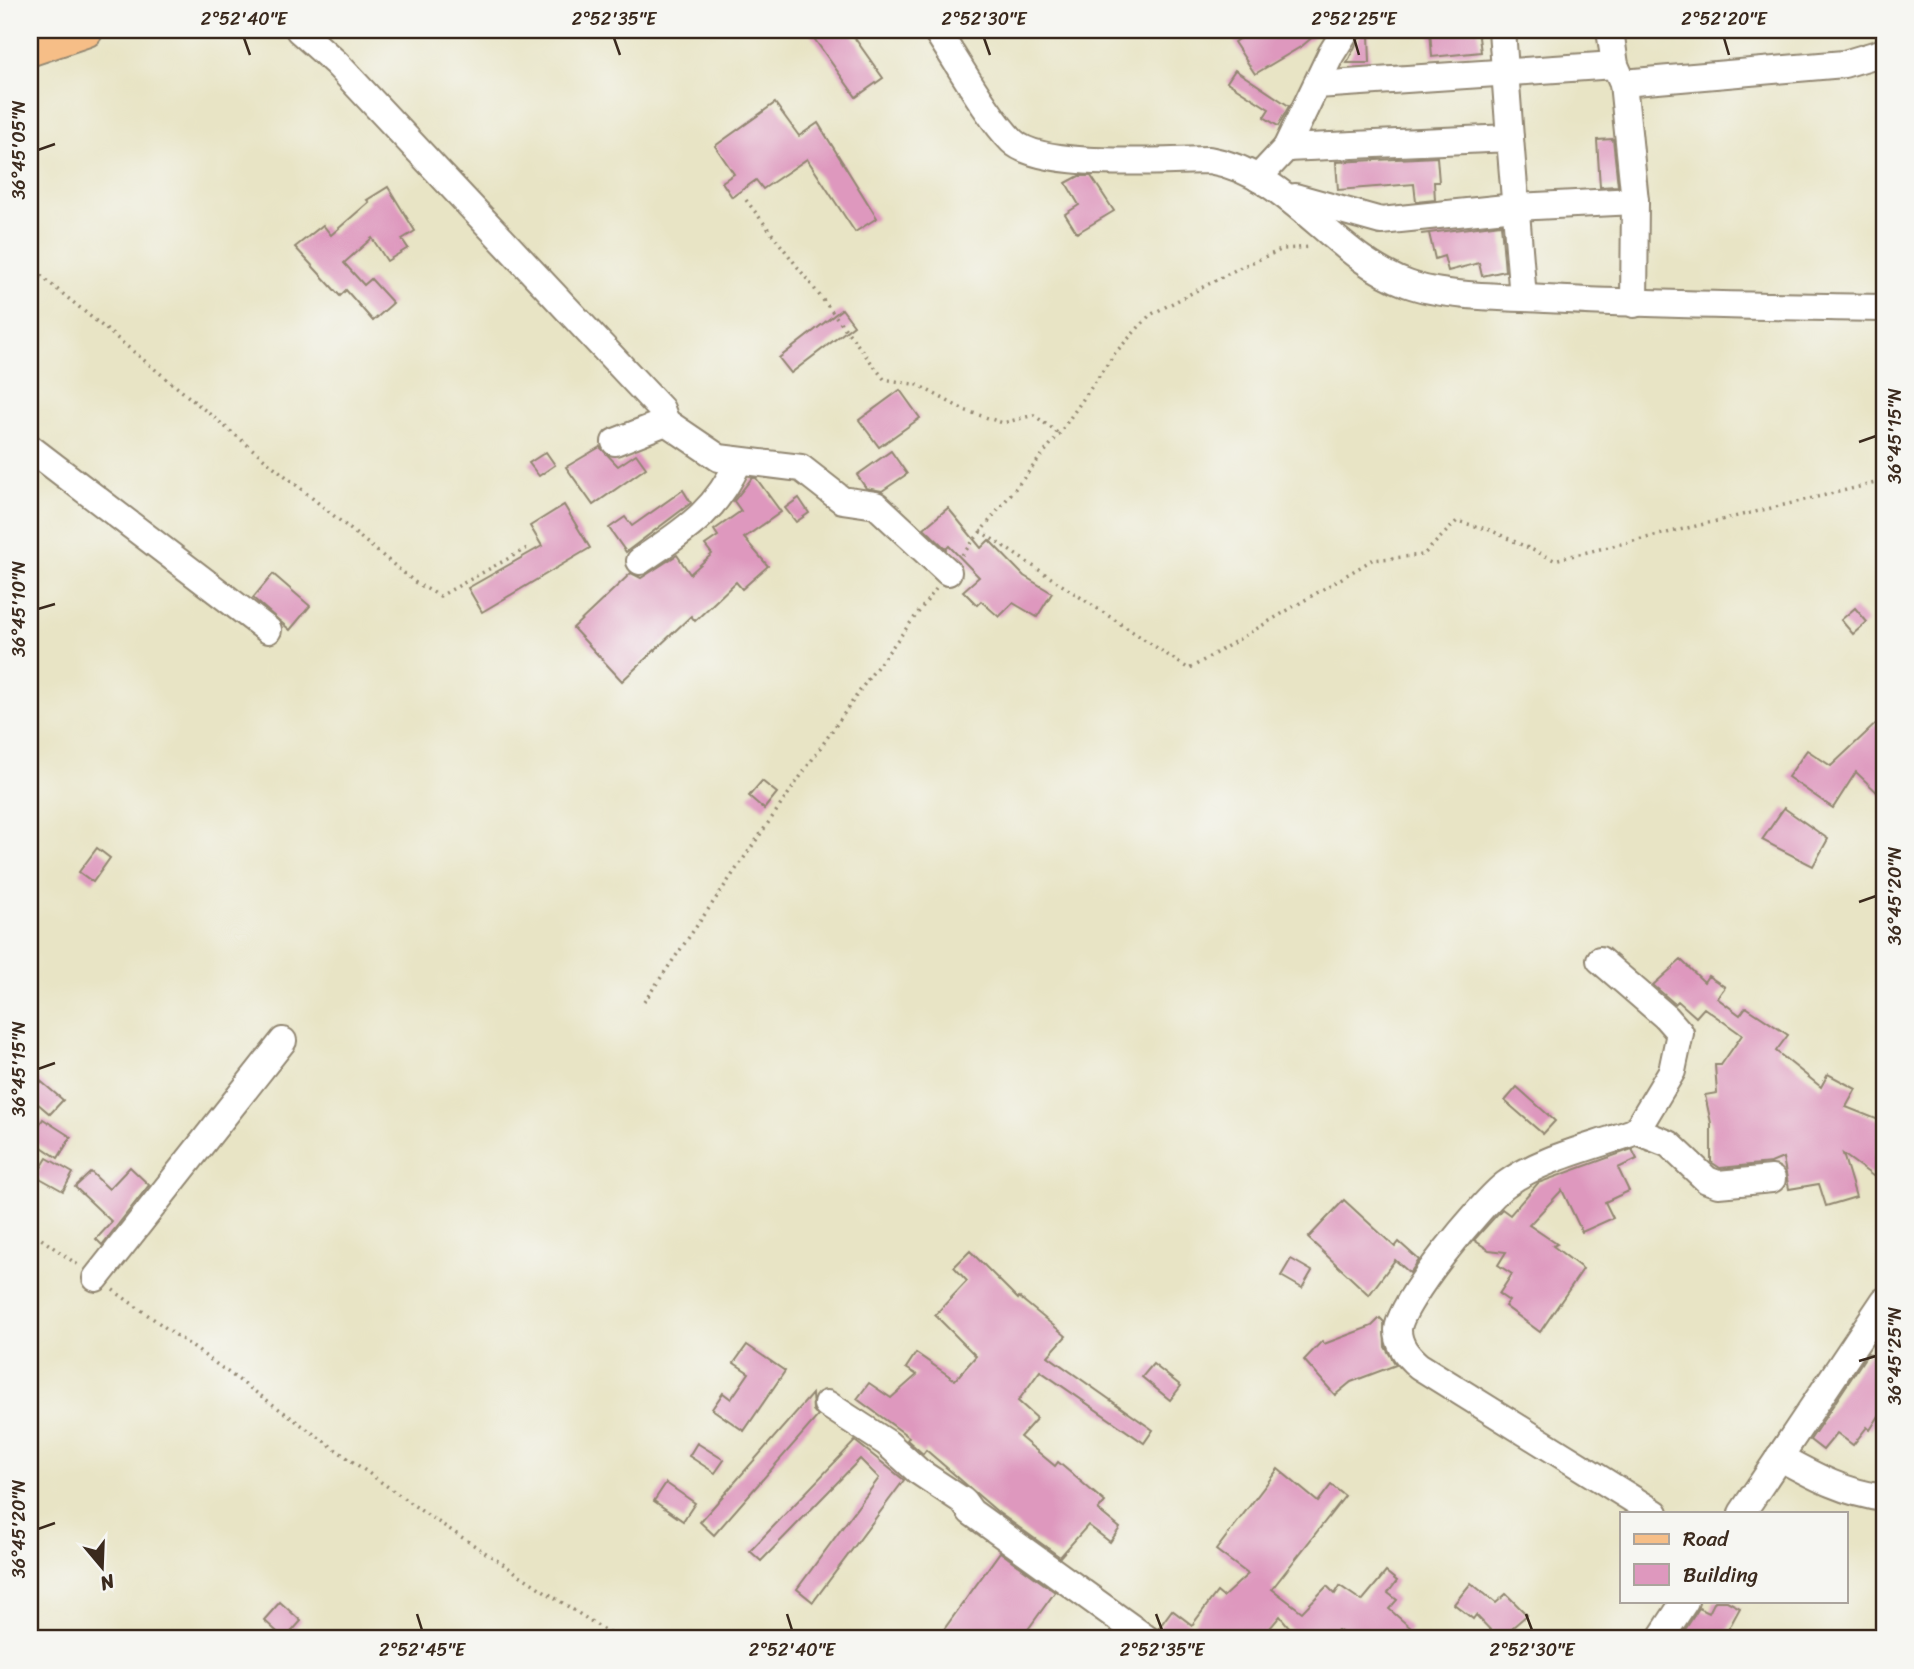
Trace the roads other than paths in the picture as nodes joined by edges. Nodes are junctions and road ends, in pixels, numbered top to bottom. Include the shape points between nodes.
1 (86, 30) edge
2 (299, 30) edge
3 (936, 30) edge
4 (1346, 30) edge
5 (1502, 30) edge
6 (1610, 30) edge
7 (30, 49) edge
8 (1884, 52) edge
9 (1505, 72) junction
10 (1619, 74) junction
11 (1317, 85) junction
12 (1510, 138) junction
13 (1286, 149) junction
14 (1258, 178) junction
15 (1283, 193) junction
16 (1635, 201) junction
17 (1515, 208) junction
18 (1523, 298) junction
19 (1634, 304) junction
20 (1884, 308) edge
21 (666, 422) junction
22 (615, 442) dead end
23 (30, 448) edge
24 (739, 461) junction
25 (640, 561) dead end
26 (948, 572) dead end
27 (268, 629) dead end
28 (1600, 960) dead end
29 (283, 1041) dead end
30 (1636, 1131) junction
31 (1773, 1179) dead end
32 (96, 1278) road end
33 (1884, 1301) edge
34 (827, 1404) dead end
35 (1779, 1457) junction
36 (1884, 1498) edge
37 (1653, 1512) edge
38 (1743, 1512) edge
39 (1684, 1602) edge
40 (1147, 1639) edge
41 (1660, 1639) edge

1 - 7 main road
2 - 21 street via 652,399
3 - 14 street via 1013,143 1035,154 1060,159 1209,160 1228,163
4 - 11 street
5 - 9 street
6 - 10 street
8 - 10 street via 1844,64
9 - 10 street
9 - 11 street
9 - 12 street
10 - 16 street
11 - 13 street
12 - 13 street
12 - 17 street
13 - 14 street
14 - 15 street
15 - 17 street via 1381,221
15 - 18 street via 1379,271 1410,285
16 - 17 street
16 - 19 street
17 - 18 street
18 - 19 street
19 - 20 street
21 - 22 street
21 - 24 street via 719,458
23 - 27 street
24 - 25 street via 726,490 694,524
24 - 26 street via 801,468 842,500 876,505
28 - 30 street via 1680,1033 1672,1071
29 - 32 street
30 - 31 street via 1669,1144 1707,1180 1718,1184
30 - 37 street via 1561,1157 1506,1184 1448,1247 1398,1331 1404,1350 1419,1366
33 - 35 street
34 - 40 street via 887,1443 963,1501 971,1513
35 - 36 street via 1829,1485
35 - 38 street
39 - 41 street

